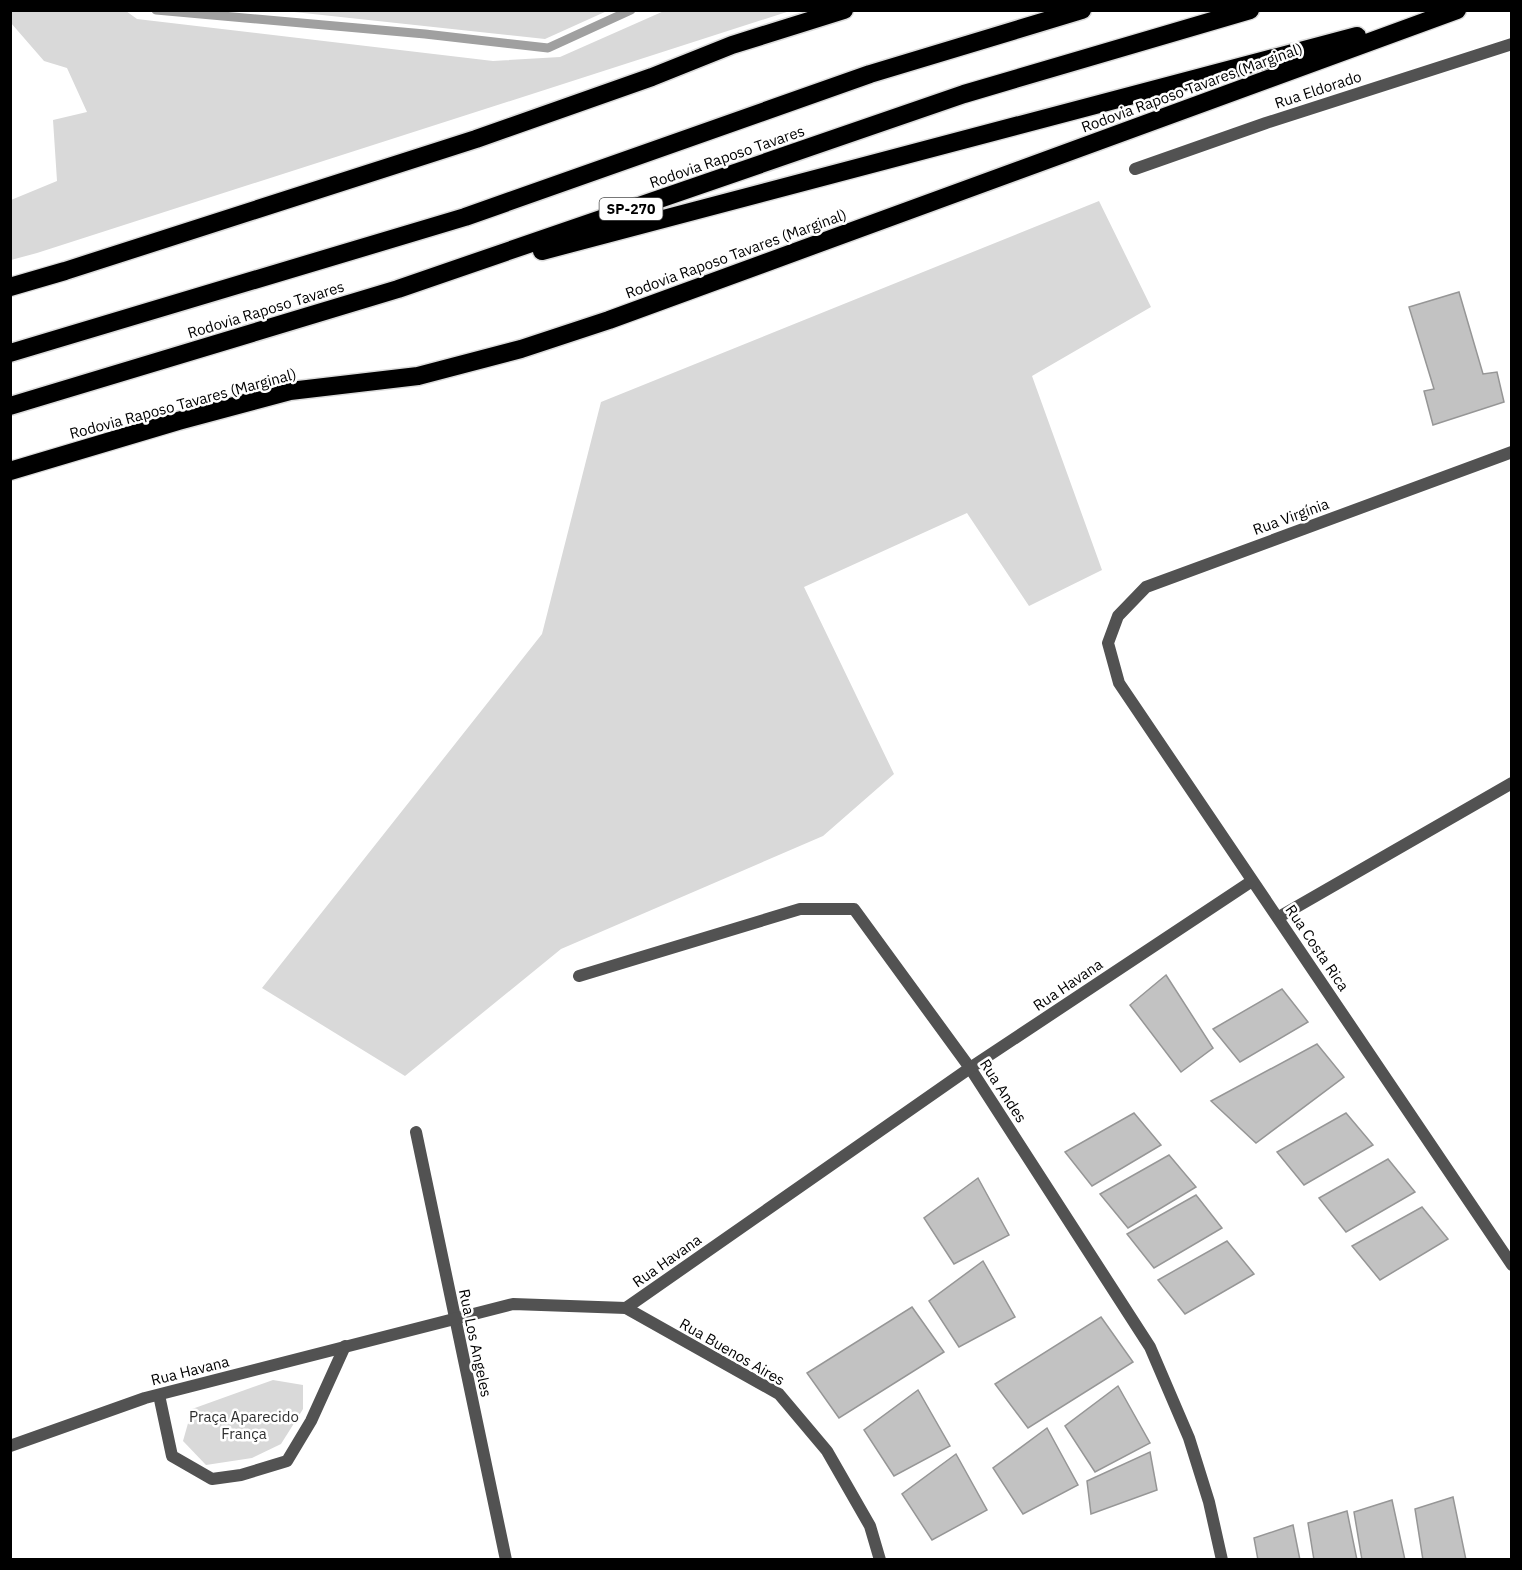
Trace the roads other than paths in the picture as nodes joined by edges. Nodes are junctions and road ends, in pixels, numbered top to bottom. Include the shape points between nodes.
1 (844, 10) edge
2 (1082, 10) edge
3 (1250, 10) edge
4 (1455, 10) edge
5 (1512, 44) edge
6 (1135, 169) dead end
7 (110, 257) junction
8 (10, 279) edge
9 (10, 287) edge
10 (398, 289) junction
11 (10, 353) edge
12 (10, 406) edge
13 (1512, 452) edge
14 (10, 471) edge
15 (1108, 643) joint
16 (1512, 783) edge
17 (1252, 881) junction
18 (1279, 917) junction
19 (579, 976) dead end
20 (970, 1068) junction
21 (416, 1132) dead end
22 (1512, 1265) edge
23 (626, 1308) junction
24 (455, 1318) junction
25 (345, 1346) junction
26 (159, 1395) junction
27 (10, 1446) edge
28 (506, 1560) edge
29 (880, 1560) edge
30 (1222, 1560) edge

1 - 7 highway via 732,45 476,139
2 - 11 highway, Rodovia Raposo Tavares via 870,74 465,217
3 - 10 highway, Rodovia Raposo Tavares / SP-270 via 964,94
4 - 10 highway
4 - 14 highway, Rodovia Raposo Tavares (Marginal) via 521,349 418,376 290,391
5 - 6 street, Rua Eldorado
7 - 8 highway
7 - 9 highway
10 - 12 highway, Rodovia Raposo Tavares / SP-270
13 - 15 street, Rua Virgínia via 1146,587 1118,616
15 - 17 street, Rua Costa Rica via 1119,683
16 - 18 street
17 - 18 street, Rua Costa Rica
17 - 20 street, Rua Havana
18 - 22 street, Rua Costa Rica
19 - 20 street, Rua Andes via 800,909 854,909
20 - 23 street, Rua Havana
20 - 30 street, Rua Andes via 1150,1347 1189,1438
21 - 24 street, Rua Los Angeles
23 - 24 street, Rua Havana via 513,1304
23 - 29 street, Rua Buenos Aires via 779,1394 827,1451 870,1526
24 - 25 street, Rua Havana
24 - 28 street, Rua Los Angeles
25 - 26 street, Rua Havana
25 - 26 street via 311,1421 287,1461 241,1475 212,1479 172,1456
26 - 27 street, Rua Havana

